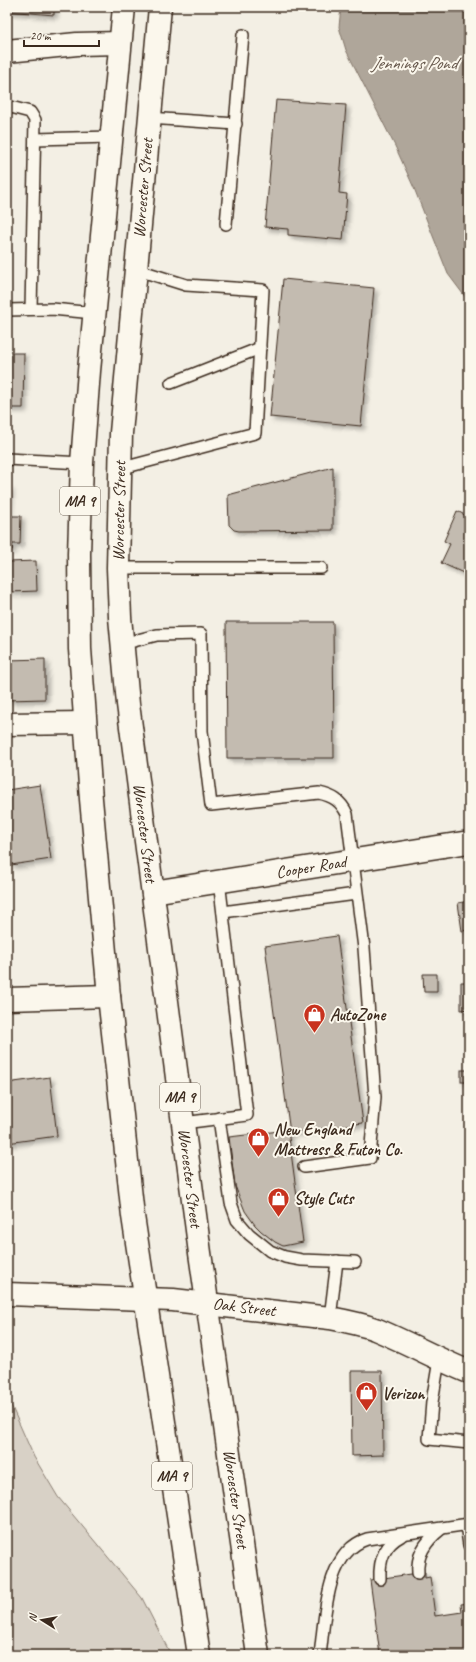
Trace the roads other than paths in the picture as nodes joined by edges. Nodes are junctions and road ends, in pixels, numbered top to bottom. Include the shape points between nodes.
1 (124, 7) edge
2 (160, 7) edge
3 (244, 35) dead end
4 (120, 43) junction
5 (7, 51) edge
6 (7, 106) edge
7 (149, 118) junction
8 (236, 124) junction
9 (111, 137) junction
10 (35, 139) junction
11 (226, 224) dead end
12 (135, 269) junction
13 (32, 309) junction
14 (7, 310) edge
15 (94, 313) junction
16 (260, 348) junction
17 (171, 383) dead end
18 (7, 459) edge
19 (82, 462) junction
20 (119, 469) junction
21 (118, 568) junction
22 (321, 568) dead end
23 (122, 644) junction
24 (85, 723) junction
25 (7, 724) edge
26 (469, 842) edge
27 (352, 860) junction
28 (219, 882) junction
29 (152, 892) junction
30 (356, 894) junction
31 (223, 912) junction
32 (109, 996) junction
33 (7, 999) edge
34 (219, 1118) junction
35 (183, 1122) junction
36 (304, 1167) dead end
37 (337, 1261) junction
38 (355, 1262) dead end
39 (7, 1294) edge
40 (144, 1298) junction
41 (207, 1303) junction
42 (330, 1318) junction
43 (439, 1360) junction
44 (469, 1372) edge
45 (469, 1443) edge
46 (468, 1525) edge
47 (441, 1529) junction
48 (403, 1534) junction
49 (469, 1545) edge
50 (418, 1573) dead end
51 (380, 1578) dead end
52 (199, 1655) edge
53 (258, 1655) edge
54 (320, 1655) edge

1 - 4 main road, MA 9
2 - 7 main road, Worcester Street / MA 9
3 - 8 lane
4 - 5 main road
4 - 9 main road, MA 9
6 - 10 lane via 30,112 35,120
7 - 8 lane
7 - 12 main road, Worcester Street / MA 9
8 - 11 lane
9 - 10 lane
9 - 15 main road, MA 9
10 - 13 lane
12 - 16 lane via 186,285 263,290
12 - 20 main road, Worcester Street / MA 9
13 - 14 lane
13 - 15 lane
15 - 19 main road, MA 9
16 - 17 lane
16 - 20 lane via 255,433
18 - 19 lane
19 - 24 main road, MA 9 via 79,601
20 - 21 main road, Worcester Street / MA 9
21 - 22 lane
21 - 23 main road, Worcester Street / MA 9
23 - 27 lane via 157,635 201,634 202,731 211,805 318,793 333,797 340,802 347,814
23 - 29 main road, Worcester Street / MA 9
24 - 25 main road
24 - 32 main road, MA 9
26 - 27 main road, Cooper Road
27 - 28 main road, Cooper Road
27 - 30 lane
28 - 29 main road, Cooper Road
28 - 31 lane
29 - 35 main road, Worcester Street / MA 9
30 - 31 lane
30 - 36 lane via 364,948 375,1097 370,1158
31 - 34 lane via 247,1115
32 - 33 main road
32 - 40 main road, MA 9
34 - 35 lane
34 - 37 lane via 229,1194 233,1212 243,1228 255,1240 281,1256 302,1260
35 - 41 main road, Worcester Street / MA 9
37 - 38 lane
37 - 42 lane
39 - 40 main road, Oak Street
40 - 41 main road, Oak Street
40 - 52 main road, MA 9
41 - 42 main road, Oak Street
41 - 53 main road, Worcester Street / MA 9
42 - 43 main road, Oak Street via 376,1330
43 - 44 main road, Oak Street
43 - 45 lane via 429,1439
46 - 47 lane
46 - 49 lane
47 - 48 lane
47 - 50 lane via 423,1548 418,1562
48 - 51 lane via 383,1553
48 - 54 lane via 362,1541 342,1558 330,1586

